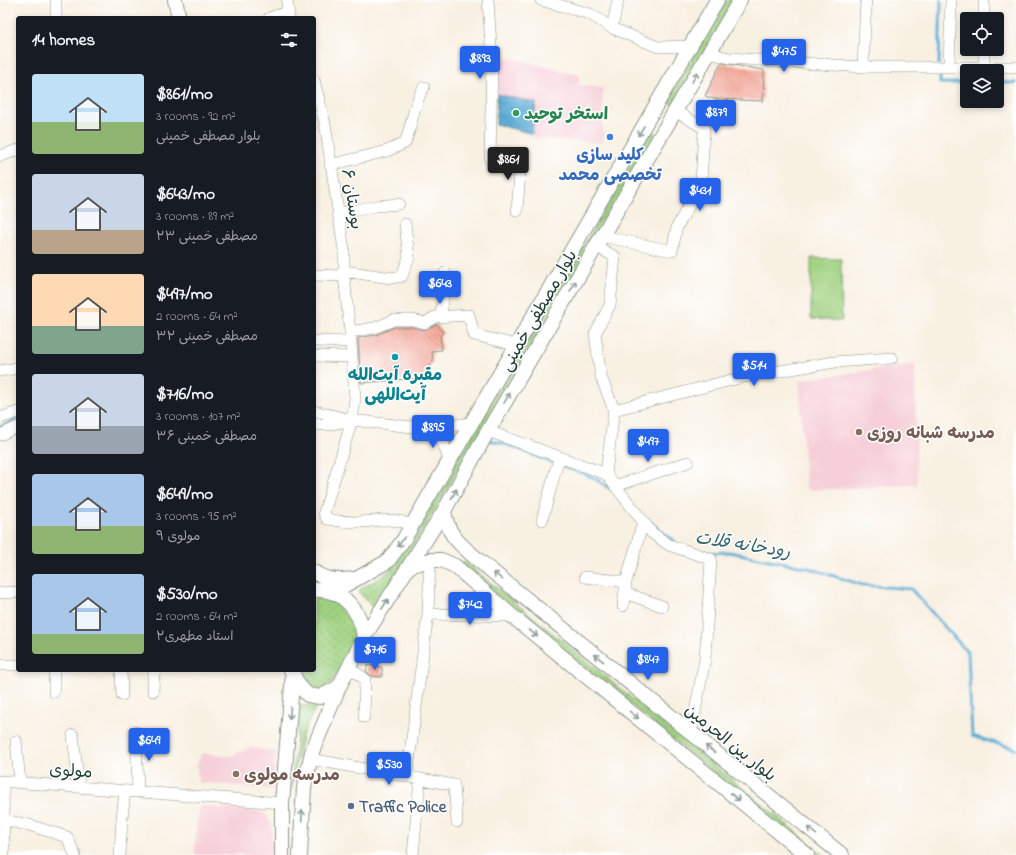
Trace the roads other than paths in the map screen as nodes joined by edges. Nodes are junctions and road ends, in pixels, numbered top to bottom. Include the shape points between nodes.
1 (56, 0) edge
2 (175, 0) edge
3 (287, 0) edge
4 (488, 0) edge
5 (541, 0) edge
6 (618, 0) edge
7 (716, 0) edge
8 (740, 0) edge
9 (866, 0) edge
10 (950, 0) edge
11 (984, 0) edge
12 (984, 12) edge
13 (288, 15) edge
14 (56, 16) edge
15 (179, 16) edge
16 (612, 28) junction
17 (689, 46) junction
18 (709, 53) junction
19 (949, 66) junction
20 (960, 66) edge
21 (863, 67) junction
22 (1004, 67) edge
23 (1016, 67) edge
24 (424, 86) dead end
25 (316, 89) edge
26 (675, 111) junction
27 (650, 114) junction
28 (667, 125) junction
29 (16, 151) edge
30 (0, 156) edge
31 (330, 165) junction
32 (400, 204) dead end
33 (517, 211) dead end
34 (338, 214) junction
35 (405, 224) dead end
36 (599, 241) junction
37 (445, 273) dead end
38 (344, 274) junction
39 (316, 275) edge
40 (441, 316) junction
41 (348, 335) junction
42 (316, 342) edge
43 (516, 345) junction
44 (316, 356) edge
45 (347, 357) junction
46 (892, 358) dead end
47 (16, 368) edge
48 (0, 371) edge
49 (614, 410) junction
50 (316, 411) edge
51 (16, 413) edge
52 (0, 418) edge
53 (352, 420) junction
54 (471, 423) junction
55 (316, 424) edge
56 (16, 429) edge
57 (429, 429) junction
58 (488, 431) junction
59 (0, 434) edge
60 (559, 458) junction
61 (450, 459) junction
62 (688, 462) dead end
63 (606, 474) junction
64 (615, 486) junction
65 (444, 511) junction
66 (542, 520) dead end
67 (643, 522) junction
68 (412, 525) junction
69 (466, 549) junction
70 (430, 560) junction
71 (409, 566) junction
72 (455, 566) junction
73 (316, 574) edge
74 (585, 577) dead end
75 (360, 578) junction
76 (626, 587) junction
77 (316, 588) edge
78 (16, 592) edge
79 (333, 592) junction
80 (0, 593) edge
81 (622, 606) dead end
82 (662, 606) dead end
83 (428, 614) junction
84 (512, 616) junction
85 (364, 637) junction
86 (0, 665) edge
87 (16, 665) edge
88 (348, 667) junction
89 (54, 672) edge
90 (122, 672) edge
91 (154, 672) edge
92 (292, 672) edge
93 (339, 687) junction
94 (153, 690) dead end
95 (54, 692) dead end
96 (122, 694) dead end
97 (364, 717) dead end
98 (136, 732) dead end
99 (691, 734) junction
100 (74, 735) dead end
101 (16, 741) dead end
102 (310, 759) junction
103 (407, 778) junction
104 (420, 779) junction
105 (1, 781) edge
106 (20, 783) junction
107 (79, 788) junction
108 (125, 791) junction
109 (138, 792) junction
110 (282, 803) junction
111 (3, 820) junction
112 (457, 822) dead end
113 (2, 840) edge
114 (4, 855) edge
115 (75, 855) edge
116 (120, 855) edge
117 (282, 855) edge
118 (300, 855) edge
119 (413, 855) edge
120 (807, 855) edge
121 (842, 855) edge

1 - 14 street
2 - 15 main road
3 - 13 street
4 - 33 street via 492,61 490,159 521,161
5 - 16 street via 590,14
6 - 16 street
7 - 17 main road, بلوار مصطفی خمینی
8 - 18 main road, بلوار مصطفی خمینی
9 - 21 street
10 - 19 street
11 - 12 street
16 - 17 street via 658,47
17 - 27 main road, بلوار مصطفی خمینی
18 - 21 street via 729,58
26 -> 18 main road, بلوار مصطفی خمینی
19 - 20 street
19 - 21 street
22 - 23 street
24 - 31 street via 418,96 405,143 387,151
25 - 31 street, بوستان ۶
26 - 28 main road, بلوار مصطفی خمینی
26 - 36 street via 704,128 701,184 677,227 672,251
27 - 28 main road
27 -> 43 main road, بلوار مصطفی خمینی
28 - 36 main road, بلوار مصطفی خمینی
29 - 30 street
31 - 34 street, بوستان ۶
32 - 34 street
34 - 38 street, بوستان ۶ via 344,250
35 - 38 street via 409,257 402,276 392,278
36 - 49 street via 615,257 610,305 595,334 602,377
58 -> 36 main road, بلوار مصطفی خمینی
37 - 40 street
38 - 39 street
38 - 41 street, بوستان ۶
40 - 41 street via 425,323 394,320
40 - 43 street via 469,315 474,335
41 - 42 street
41 - 45 street, بوستان ۶
43 - 54 main road, بلوار مصطفی خمینی
44 - 45 street
45 - 53 street, بوستان ۶ via 355,398
46 - 49 street via 835,362 743,377
47 - 48 street
49 - 63 street
50 - 53 street
51 - 52 street
53 - 55 street
53 - 57 street
53 - 68 street, بوستان ۶ via 324,513 327,519 356,522 399,520
54 - 57 street
54 - 61 main road, بلوار مصطفی خمینی
56 - 59 street
57 - 61 street via 444,445
58 - 60 street
65 -> 58 main road, بلوار مصطفی خمینی
60 - 63 street
60 - 66 street
61 - 68 main road, بلوار مصطفی خمینی
62 - 64 street
63 - 64 street
64 - 67 street
65 - 69 main road, بلوار بین الحرمین via 446,527
65 - 71 main road, بلوار مصطفی خمینی
67 - 76 street
67 - 99 street via 652,533 669,545 711,559 705,659
68 -> 75 main road, بلوار مصطفی خمینی via 388,561
69 - 72 main road
99 -> 69 main road, بلوار بین الحرمین
70 - 71 main road
70 - 72 main road via 441,560
70 - 83 street
85 -> 71 main road, بلوار مصطفی خمینی
72 - 84 main road
73 - 75 main road via 342,581
74 - 76 street
75 - 79 main road, بلوار مصطفی خمینی
76 - 81 street
76 - 82 street
77 - 79 main road
78 - 80 street
79 - 85 main road via 356,610 363,624
83 - 84 street
83 - 103 street
84 -> 120 main road
85 - 88 main road, بلوار مصطفی خمینی
86 - 87 street
88 - 93 main road, بلوار مصطفی خمینی
88 - 97 street via 365,679
89 - 95 street
90 - 96 street
91 - 94 street
92 - 93 main road via 303,691 314,697 327,694
92 -> 110 main road
93 - 102 main road, بلوار مصطفی خمینی
98 - 109 street
121 -> 99 main road, بلوار بین الحرمین
100 - 107 street
101 - 106 street
102 - 103 street
118 -> 102 main road, بلوار مصطفی خمینی via 304,788
103 - 104 street
104 - 112 street via 454,785
104 - 119 street
105 - 106 street, مولوی
105 - 111 street
106 - 107 street, مولوی
107 - 108 street, مولوی
108 - 109 street, مولوی
108 - 116 street
109 - 110 street, مولوی
110 - 117 main road
111 - 113 street
111 - 115 street via 67,837
113 - 114 street

